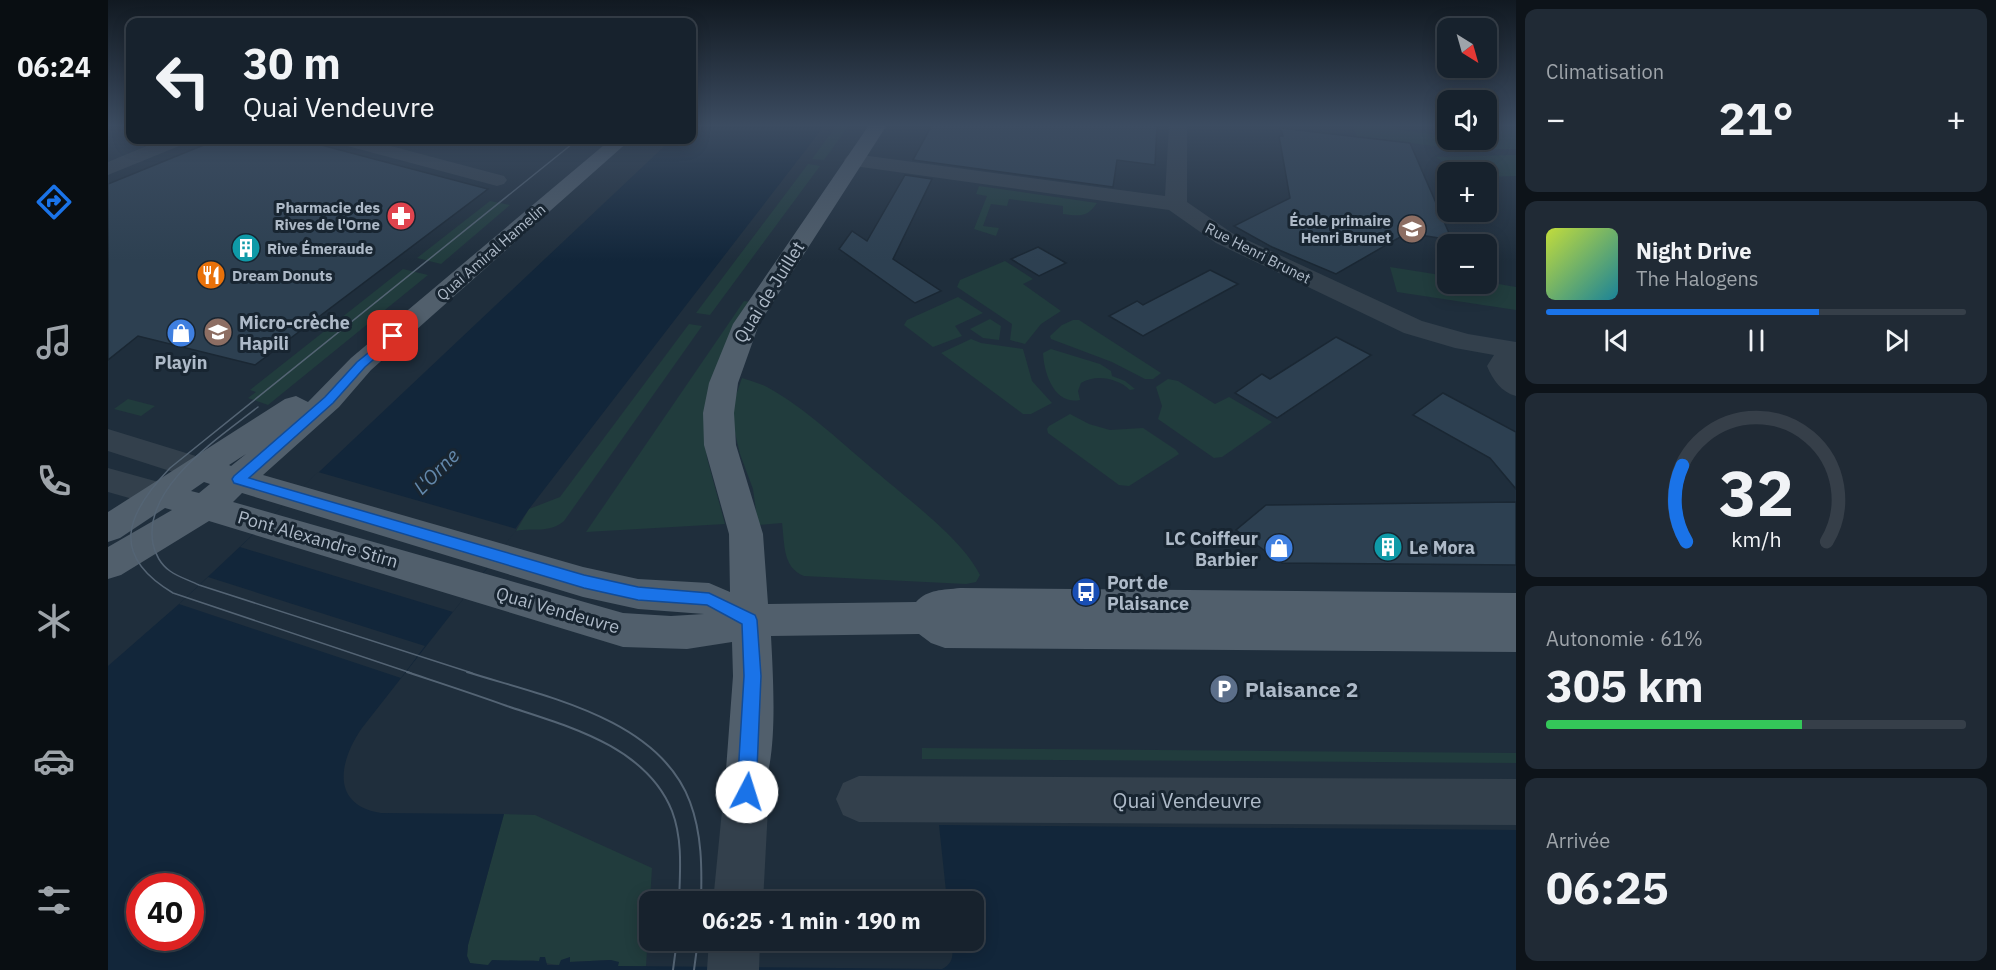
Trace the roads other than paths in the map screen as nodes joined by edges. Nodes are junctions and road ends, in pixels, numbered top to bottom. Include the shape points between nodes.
1 (460, 170) edge
2 (586, 170) edge
3 (847, 170) edge
4 (929, 170) edge
5 (1177, 170) edge
6 (497, 180) dead end
7 (1176, 204) junction
8 (1516, 353) edge
9 (361, 364) junction
10 (1516, 387) edge
11 (108, 440) edge
12 (201, 469) junction
13 (238, 479) junction
14 (108, 480) edge
15 (161, 495) junction
16 (205, 507) junction
17 (108, 529) edge
18 (108, 565) edge
19 (485, 571) junction
20 (1516, 609) edge
21 (948, 618) junction
22 (749, 620) junction
23 (1516, 635) edge
24 (748, 770) joint
25 (859, 799) dead end
26 (1516, 802) edge
27 (739, 891) edge

1 - 6 street
2 - 9 main road, Quai Amiral Hamelin
3 - 22 main road, Quai de Juillet via 746,324 720,393 717,431 746,534
4 - 7 street
5 - 7 street
7 - 8 street, Rue Henri Brunet via 1224,238 1413,327
8 - 10 street, Rue Henri Brunet via 1501,366
9 - 12 main road, Quai Amiral Hamelin
9 - 13 main road, Quai Amiral Hamelin via 329,400
11 - 12 street
12 - 13 main road, Pont Alexandre Stirn
12 - 15 main road, Quai Amiral Hamelin
13 - 16 main road, Quai Amiral Hamelin
13 - 19 main road, Pont Alexandre Stirn via 293,496
14 - 15 street
15 - 16 main road, Pont Alexandre Stirn
15 - 17 main road, Quai Amiral Hamelin
16 - 18 main road, Quai Amiral Hamelin
16 - 19 main road, Pont Alexandre Stirn
19 - 22 main road, Quai Vendeuvre via 623,630 691,632 725,629
20 - 21 main road, Quai Vendeuvre
21 - 22 main road, Quai Vendeuvre
21 - 23 main road, Quai Vendeuvre
22 - 24 main road, Quai de Juillet via 753,676
24 - 27 street
25 - 26 street, Quai Vendeuvre

